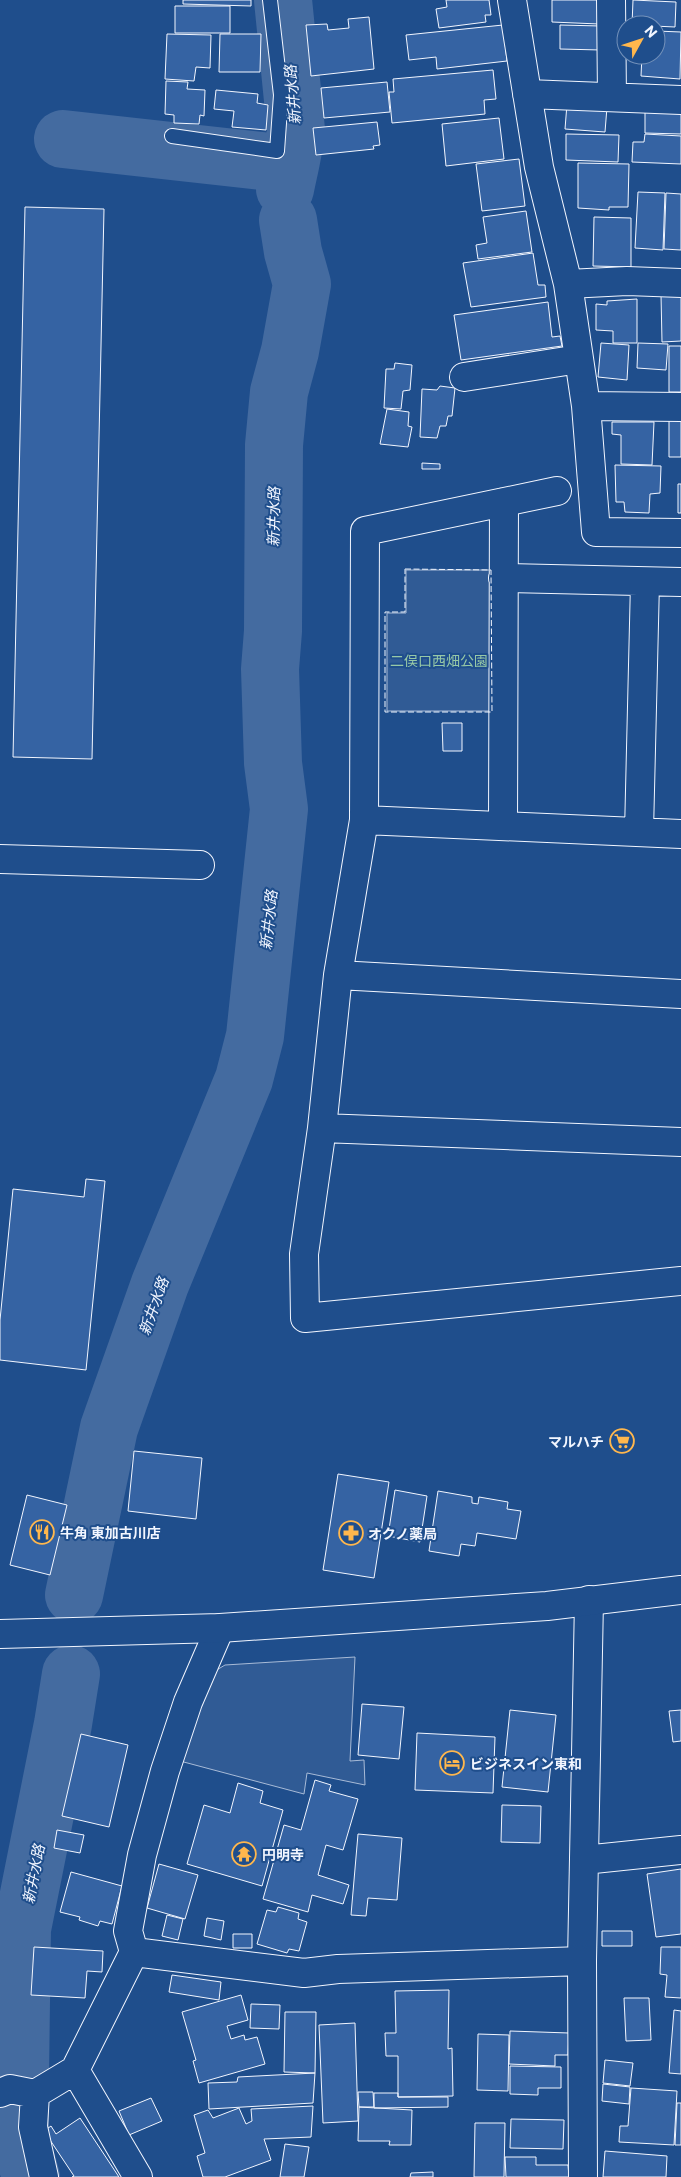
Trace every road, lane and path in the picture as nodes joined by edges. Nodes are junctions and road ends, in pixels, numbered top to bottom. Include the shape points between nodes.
1 (270, 0) edge
2 (512, 0) edge
3 (612, 0) edge
4 (528, 94) junction
5 (612, 97) junction
6 (681, 100) edge
7 (172, 136) dead end
8 (681, 283) edge
9 (568, 284) junction
10 (579, 359) junction
11 (464, 377) dead end
12 (586, 406) junction
13 (681, 407) edge
14 (557, 491) dead end
15 (504, 502) junction
16 (681, 533) edge
17 (503, 578) junction
18 (645, 582) junction
19 (681, 582) edge
20 (364, 820) junction
21 (503, 825) junction
22 (639, 832) junction
23 (681, 834) edge
24 (0, 859) edge
25 (200, 865) dead end
26 (338, 975) junction
27 (681, 994) edge
28 (322, 1128) junction
29 (681, 1142) edge
30 (681, 1281) edge
31 (681, 1590) edge
32 (589, 1600) junction
33 (220, 1628) junction
34 (0, 1634) edge
35 (681, 1850) edge
36 (584, 1860) junction
37 (134, 1952) junction
38 (582, 1961) junction
39 (75, 2070) junction
40 (0, 2093) edge
41 (35, 2094) junction
42 (44, 2177) edge
43 (138, 2177) edge
44 (583, 2177) edge

1 - 7 lane via 281,95 278,151
2 - 4 street
3 - 5 street
4 - 5 street
4 - 9 street via 539,167
5 - 6 street
8 - 9 street
9 - 10 street
10 - 11 street
10 - 12 street
12 - 13 street
12 - 16 street via 596,532
14 - 15 street
15 - 17 street
15 - 20 street via 365,531
17 - 18 street
17 - 21 street
18 - 19 street
18 - 22 street
20 - 21 street
20 - 26 street
21 - 22 street
22 - 23 street
24 - 25 street
26 - 27 street
26 - 28 street
28 - 29 street
28 - 30 street via 304,1254 305,1318
31 - 32 street
32 - 33 street via 547,1606
32 - 36 street
33 - 34 street
33 - 37 street via 188,1702 142,1855 128,1931
35 - 36 street
36 - 38 street
37 - 38 street via 304,1973 338,1969
37 - 39 street
38 - 44 street
39 - 41 street
39 - 43 street
40 - 41 street via 10,2089
41 - 42 street via 33,2128

